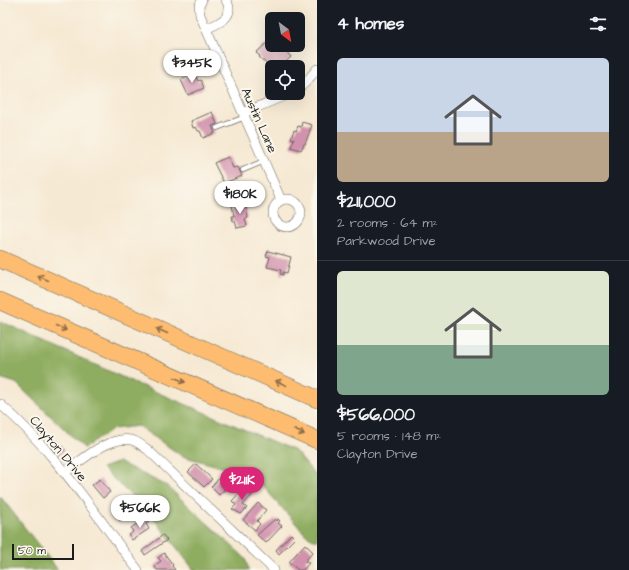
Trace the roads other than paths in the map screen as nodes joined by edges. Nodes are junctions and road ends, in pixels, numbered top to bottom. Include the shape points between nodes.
1 (202, 0) edge
2 (226, 0) edge
3 (206, 29) junction
4 (317, 69) edge
5 (305, 83) edge
6 (276, 100) edge
7 (244, 115) junction
8 (217, 128) dead end
9 (264, 161) junction
10 (243, 170) dead end
11 (281, 200) dead end
12 (0, 259) edge
13 (0, 301) edge
14 (317, 399) edge
15 (0, 404) edge
16 (317, 440) edge
17 (64, 473) junction
18 (138, 570) edge
19 (274, 570) edge

1 - 3 street, Austin Lane via 199,12
2 - 3 street via 229,9 227,17
3 - 7 street, Austin Lane
4 - 5 street
6 - 7 street
7 - 8 lane
7 - 9 street, Austin Lane
9 - 10 lane
9 - 11 street, Austin Lane
14 -> 12 highway
13 -> 16 highway
15 - 17 street, Clayton Drive via 36,438
17 - 18 street, Clayton Drive
17 - 19 street via 106,444 125,439 136,442 147,449

